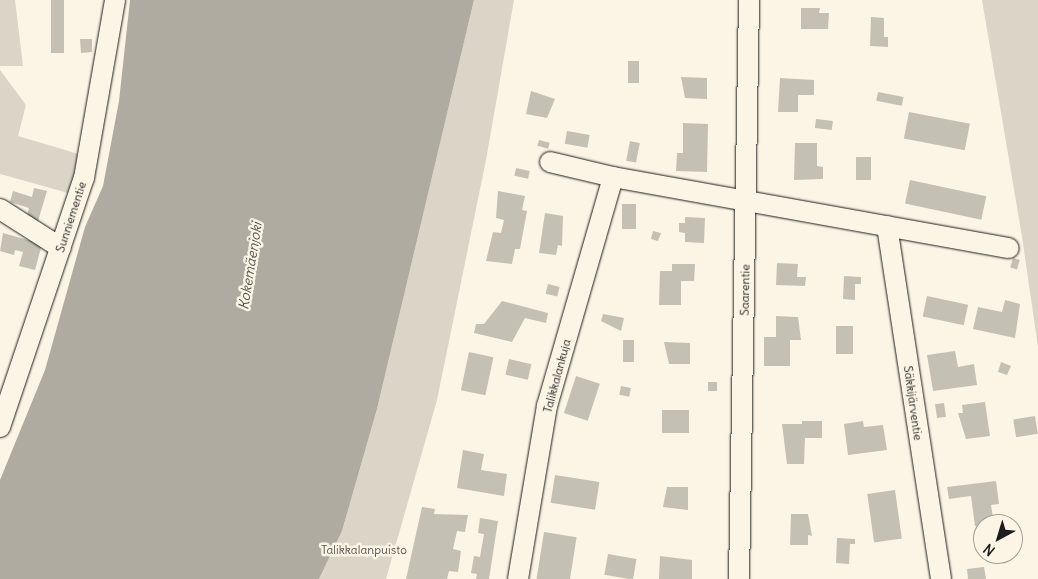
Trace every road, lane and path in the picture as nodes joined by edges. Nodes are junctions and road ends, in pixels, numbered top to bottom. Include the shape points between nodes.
1 (114, 0) edge
2 (749, 0) edge
3 (550, 162) dead end
4 (613, 176) junction
5 (746, 201) junction
6 (0, 209) edge
7 (887, 226) junction
8 (61, 248) junction
9 (1009, 248) dead end
10 (0, 427) edge
11 (518, 579) edge
12 (739, 579) edge
13 (941, 579) edge

1 - 8 street, Sunniementie via 84,178
2 - 5 street, Saarentie
3 - 4 street
4 - 5 street
4 - 11 street, Talikkalankuja via 547,406
5 - 7 street
5 - 12 street, Saarentie
6 - 8 street
7 - 9 street
7 - 13 street, Säkkijärventie
8 - 10 street, Sunniementie

